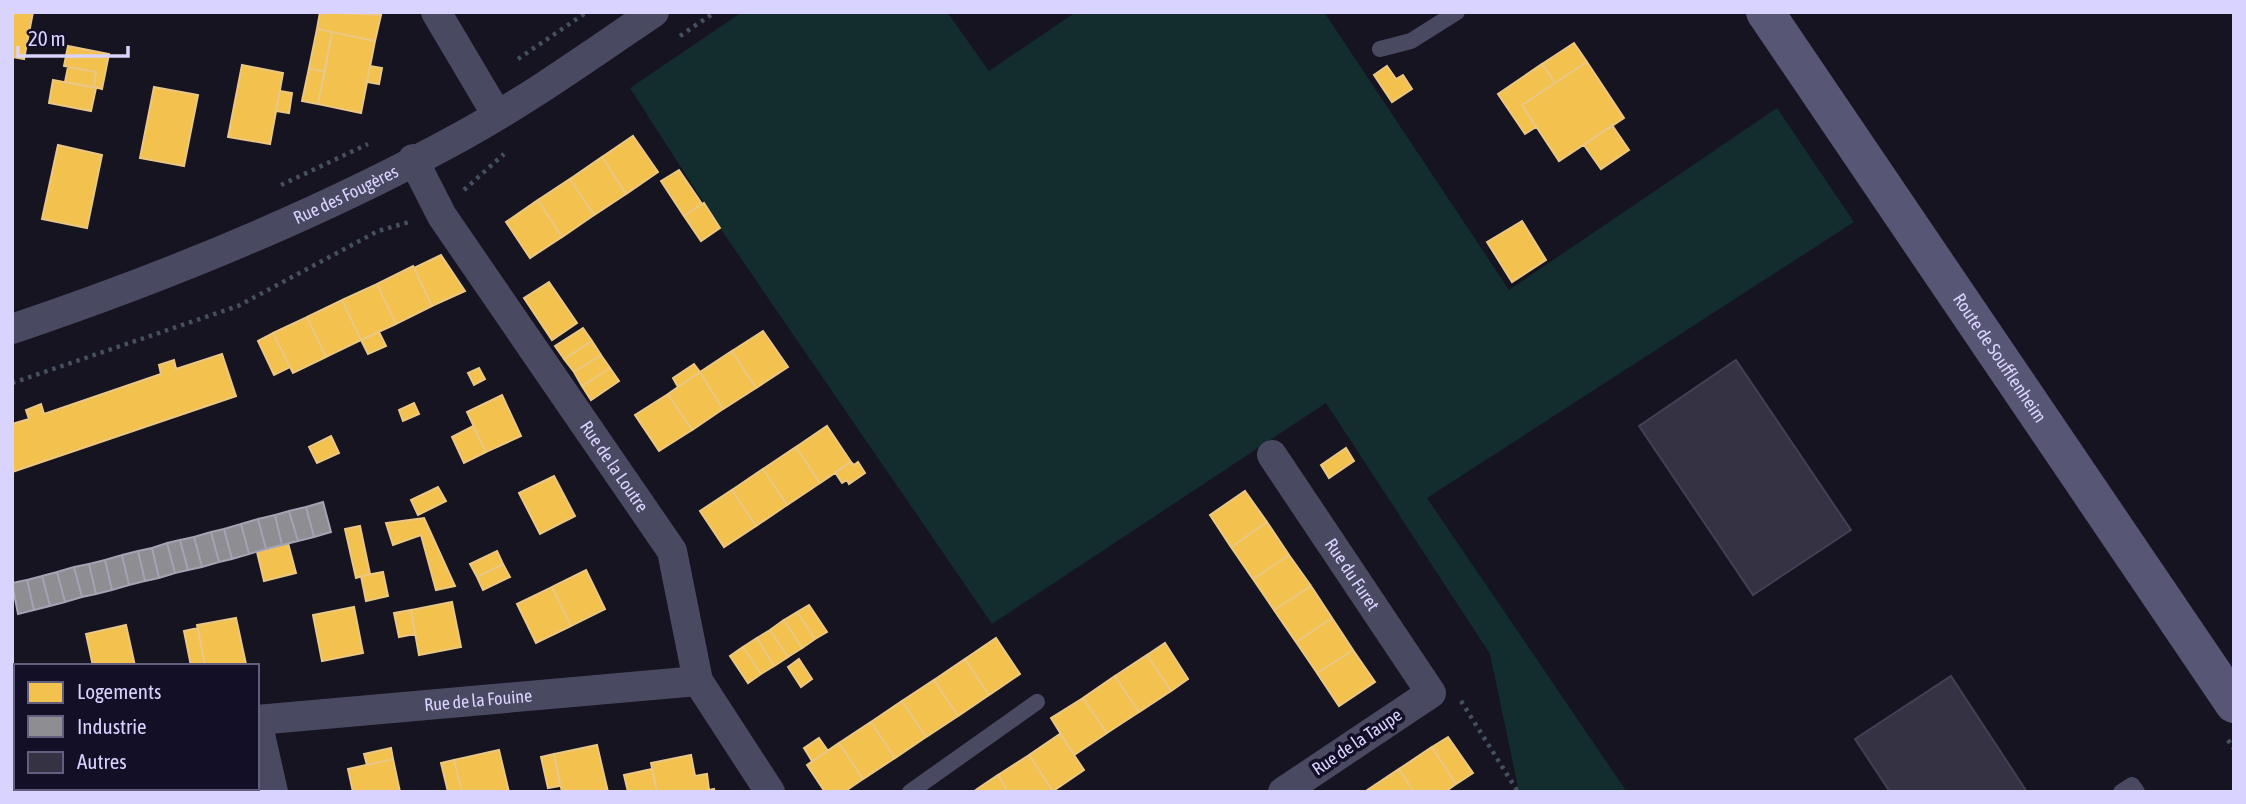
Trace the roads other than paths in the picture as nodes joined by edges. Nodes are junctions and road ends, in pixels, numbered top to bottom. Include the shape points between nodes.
1 (436, 12) edge
2 (654, 12) edge
3 (1457, 12) edge
4 (1765, 12) edge
5 (1380, 49) dead end
6 (497, 115) junction
7 (413, 159) junction
8 (12, 329) edge
9 (1272, 455) dead end
10 (698, 681) junction
11 (1431, 693) joint
12 (1037, 702) dead end
13 (2234, 704) edge
14 (259, 721) edge
15 (259, 730) edge
16 (273, 792) edge
17 (770, 792) edge
18 (909, 792) edge
19 (1283, 792) edge
20 (2121, 792) edge
21 (2137, 792) edge

1 - 6 street
2 - 6 street, Rue des Fougères
3 - 5 lane via 1412,41
4 - 13 main road, Route de Soufflenheim
6 - 7 street, Rue des Fougères
7 - 8 street, Rue des Fougères via 205,256
7 - 10 street, Rue de la Loutre via 442,216 672,551
9 - 11 street, Rue du Furet
10 - 14 street, Rue de la Fouine
10 - 17 street, Rue de la Loutre
11 - 19 street, Rue de la Taupe
12 - 18 lane
15 - 16 street
20 - 21 lane via 2132,785

